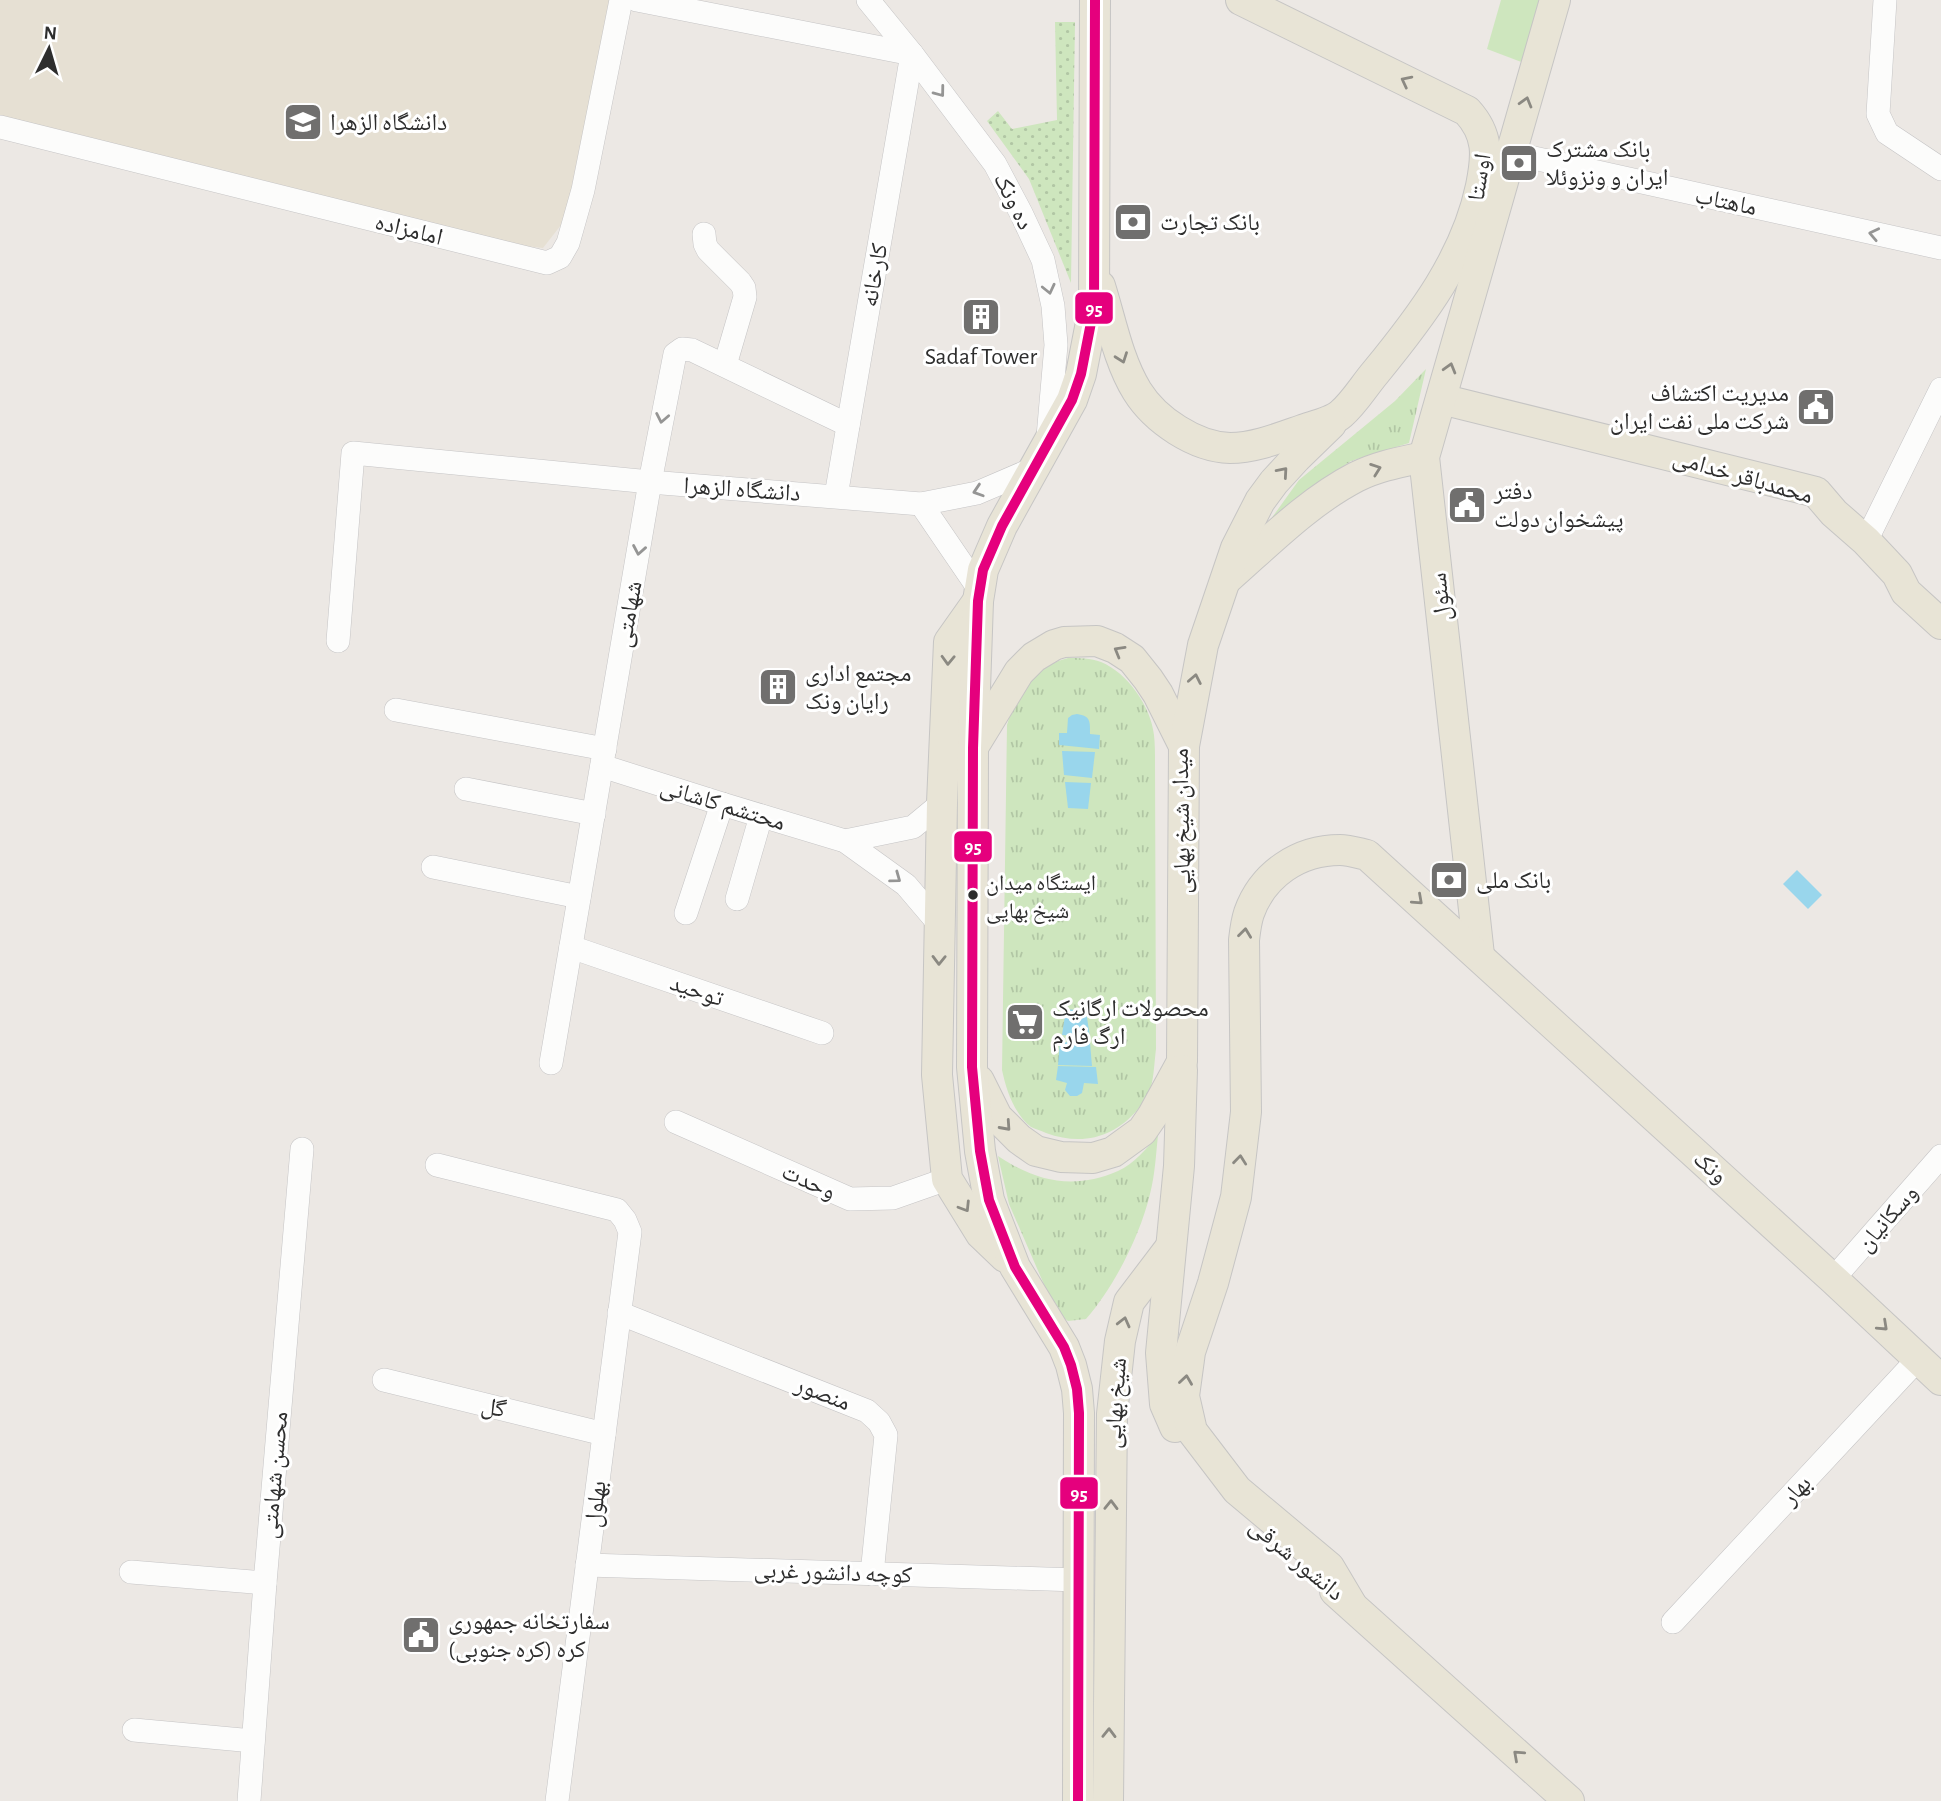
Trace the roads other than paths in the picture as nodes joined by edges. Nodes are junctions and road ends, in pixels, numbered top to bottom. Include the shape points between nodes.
1 (621, 0) edge
2 (637, 0) edge
3 (867, 0) edge
4 (1095, 0) edge
5 (1241, 0) edge
6 (1555, 0) edge
7 (1885, 0) edge
8 (912, 54) junction
9 (0, 127) edge
10 (1511, 153) junction
11 (1941, 169) edge
12 (704, 234) dead end
13 (1484, 246) junction
14 (1941, 248) edge
15 (1095, 269) junction
16 (724, 365) junction
17 (1941, 389) edge
18 (1438, 408) junction
19 (1340, 415) junction
20 (848, 425) junction
21 (1047, 443) junction
22 (1424, 457) junction
23 (1033, 469) junction
24 (650, 482) junction
25 (836, 496) junction
26 (921, 504) junction
27 (1866, 541) junction
28 (1897, 574) junction
29 (1224, 582) junction
30 (979, 595) junction
31 (1941, 597) edge
32 (1941, 624) edge
33 (338, 641) dead end
34 (396, 710) dead end
35 (1184, 746) junction
36 (973, 748) junction
37 (603, 757) junction
38 (466, 789) dead end
39 (942, 803) junction
40 (722, 804) junction
41 (594, 814) junction
42 (761, 816) junction
43 (845, 841) junction
44 (433, 867) dead end
45 (579, 897) junction
46 (737, 899) dead end
47 (686, 913) dead end
48 (940, 925) junction
49 (571, 947) junction
50 (1479, 955) junction
51 (822, 1033) dead end
52 (1182, 1062) junction
53 (551, 1063) dead end
54 (972, 1067) junction
55 (676, 1122) dead end
56 (302, 1149) dead end
57 (1941, 1156) edge
58 (438, 1165) dead end
59 (947, 1179) junction
60 (1170, 1248) junction
61 (1015, 1267) junction
62 (1833, 1279) junction
63 (620, 1313) junction
64 (1918, 1359) junction
65 (384, 1380) dead end
66 (1941, 1380) edge
67 (604, 1434) junction
68 (587, 1565) junction
69 (131, 1572) dead end
70 (872, 1574) junction
71 (1079, 1580) junction
72 (265, 1583) junction
73 (1351, 1604) junction
74 (1673, 1622) dead end
75 (134, 1730) dead end
76 (253, 1741) junction
77 (249, 1801) edge
78 (557, 1801) edge
79 (1078, 1801) edge
80 (1108, 1801) edge
81 (1569, 1801) edge

1 - 9 street, امامزاده via 572,230 560,257 547,263
2 - 8 street
3 - 8 street, ده ونک
4 - 15 main road
19 -> 5 main road, اوستا via 1395,348 1447,273 1478,198 1486,161 1484,141 1467,111
10 -> 6 main road, سئول
7 - 11 street via 1878,114 1887,133
8 - 20 street, کارخانه
8 -> 21 street, ده ونک via 995,164 1043,260 1056,345
10 - 13 main road, سئول
14 -> 10 street, ماهتاب
12 - 16 street via 708,250 744,288
18 -> 13 main road, سئول
13 - 19 main road, سئول via 1415,355 1370,398
15 -> 19 main road via 1122,359 1138,393 1176,429 1211,444 1241,447 1287,436
15 - 21 main road via 1094,307 1081,374
16 - 20 street, شهامتی
16 -> 24 street, شهامتی via 692,350 675,354
17 - 27 street
18 - 22 main road, سئول
18 - 27 main road, محمدباقر خدامی via 1834,513
29 -> 19 main road, سئول via 1260,501
20 - 25 street, کارخانه
21 - 23 main road
29 -> 22 main road via 1310,506 1356,477
22 - 50 main road, سئول
23 -> 26 street, دانشگاه الزهرا via 977,493
23 - 30 main road via 983,570
24 - 25 street, دانشگاه الزهرا
24 - 33 street, دانشگاه الزهرا via 353,453
24 -> 37 street, شهامتی
25 - 26 street, دانشگاه الزهرا
26 - 30 street
27 - 28 main road, محمدباقر خدامی
28 - 31 main road, محمدباقر خدامی via 1920,581
28 - 32 main road, محمدباقر خدامی via 1906,592
35 -> 29 main road, سئول via 1203,645
30 - 36 main road
30 -> 39 main road via 949,642
34 - 37 street, محتشم کاشانی
35 -> 36 main road, میدان شیخ بهایی via 1158,694 1132,659 1115,648 1087,641 1054,645 1034,657 1014,680
35 - 52 main road, میدان شیخ بهایی
36 - 54 main road, میدان شیخ بهایی
37 - 40 street, محتشم کاشانی
37 - 41 street, شهامتی
38 - 41 street
39 - 43 street via 913,827
39 - 48 main road
40 - 42 street, محتشم کاشانی
40 - 47 street
41 - 45 street, شهامتی
42 - 43 street, محتشم کاشانی
42 - 46 street
43 -> 48 street via 906,885
44 - 45 street
45 - 49 street, شهامتی
48 -> 59 main road via 937,1075
49 - 51 street, توحید
49 - 53 street, شهامتی
50 - 62 main road, ونک
73 -> 50 main road, ونک via 1329,1567 1237,1490 1192,1431 1184,1396 1190,1352 1236,1197 1246,1112 1244,940 1248,915 1258,893 1294,860 1343,850 1367,855
54 -> 52 main road, میدان شیخ بهایی via 998,1117 1019,1139 1036,1151 1079,1159 1113,1152 1142,1131
52 - 60 main road via 1179,1166
54 - 61 main road, شیخ بهایی via 989,1200
55 - 59 street, وحدت via 850,1199 893,1198
56 - 72 street, محسن شهامتی
57 - 62 street, وسکانیان
58 - 63 street, بهلول via 617,1210 630,1232
59 -> 61 main road via 981,1234
60 - 73 main road, دانشور شرقی via 1161,1353 1165,1404 1185,1450 1225,1500
80 -> 60 main road, شیخ بهایی via 1112,1413 1120,1341 1129,1303
61 - 71 main road, شیخ بهایی via 1064,1347 1077,1389
62 -> 64 main road, ونک
63 - 67 street, بهلول
63 - 70 street, منصور via 867,1410 879,1422 886,1435
64 - 66 main road, ونک
64 - 74 street, بهار
65 - 67 street, گل
67 - 68 street, بهلول
68 - 70 street, کوچه دانشور غربی
68 - 78 street, بهلول
69 - 72 street
70 - 71 street, کوچه دانشور غربی
71 - 79 main road, شیخ بهایی
72 - 76 street, محسن شهامتی
81 -> 73 main road, دانشور شرقی
75 - 76 street
76 - 77 street, محسن شهامتی

